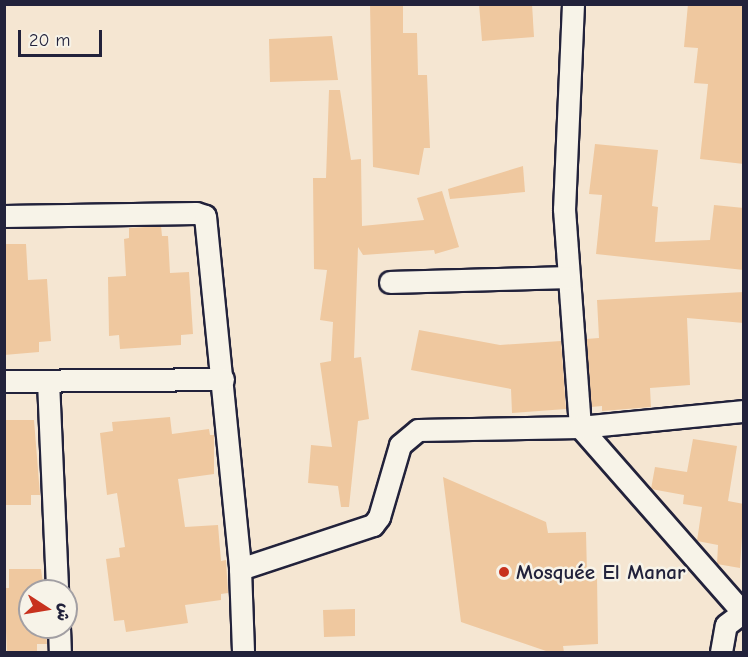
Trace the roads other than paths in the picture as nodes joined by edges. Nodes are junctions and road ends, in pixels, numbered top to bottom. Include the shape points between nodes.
1 (573, 4) edge
2 (4, 216) edge
3 (569, 277) junction
4 (390, 282) dead end
5 (223, 379) junction
6 (4, 381) edge
7 (48, 381) junction
8 (744, 411) edge
9 (580, 427) junction
10 (240, 569) junction
11 (56, 579) edge
12 (743, 614) edge
13 (243, 652) edge
14 (722, 652) edge

1 - 3 street via 564,209
2 - 5 street via 205,216
3 - 4 street
3 - 9 street
5 - 7 street
5 - 10 street
6 - 7 street
7 - 11 street
8 - 9 street
9 - 10 street via 418,430 400,445 379,517 373,525
9 - 12 street
10 - 13 street
12 - 14 street via 726,625

